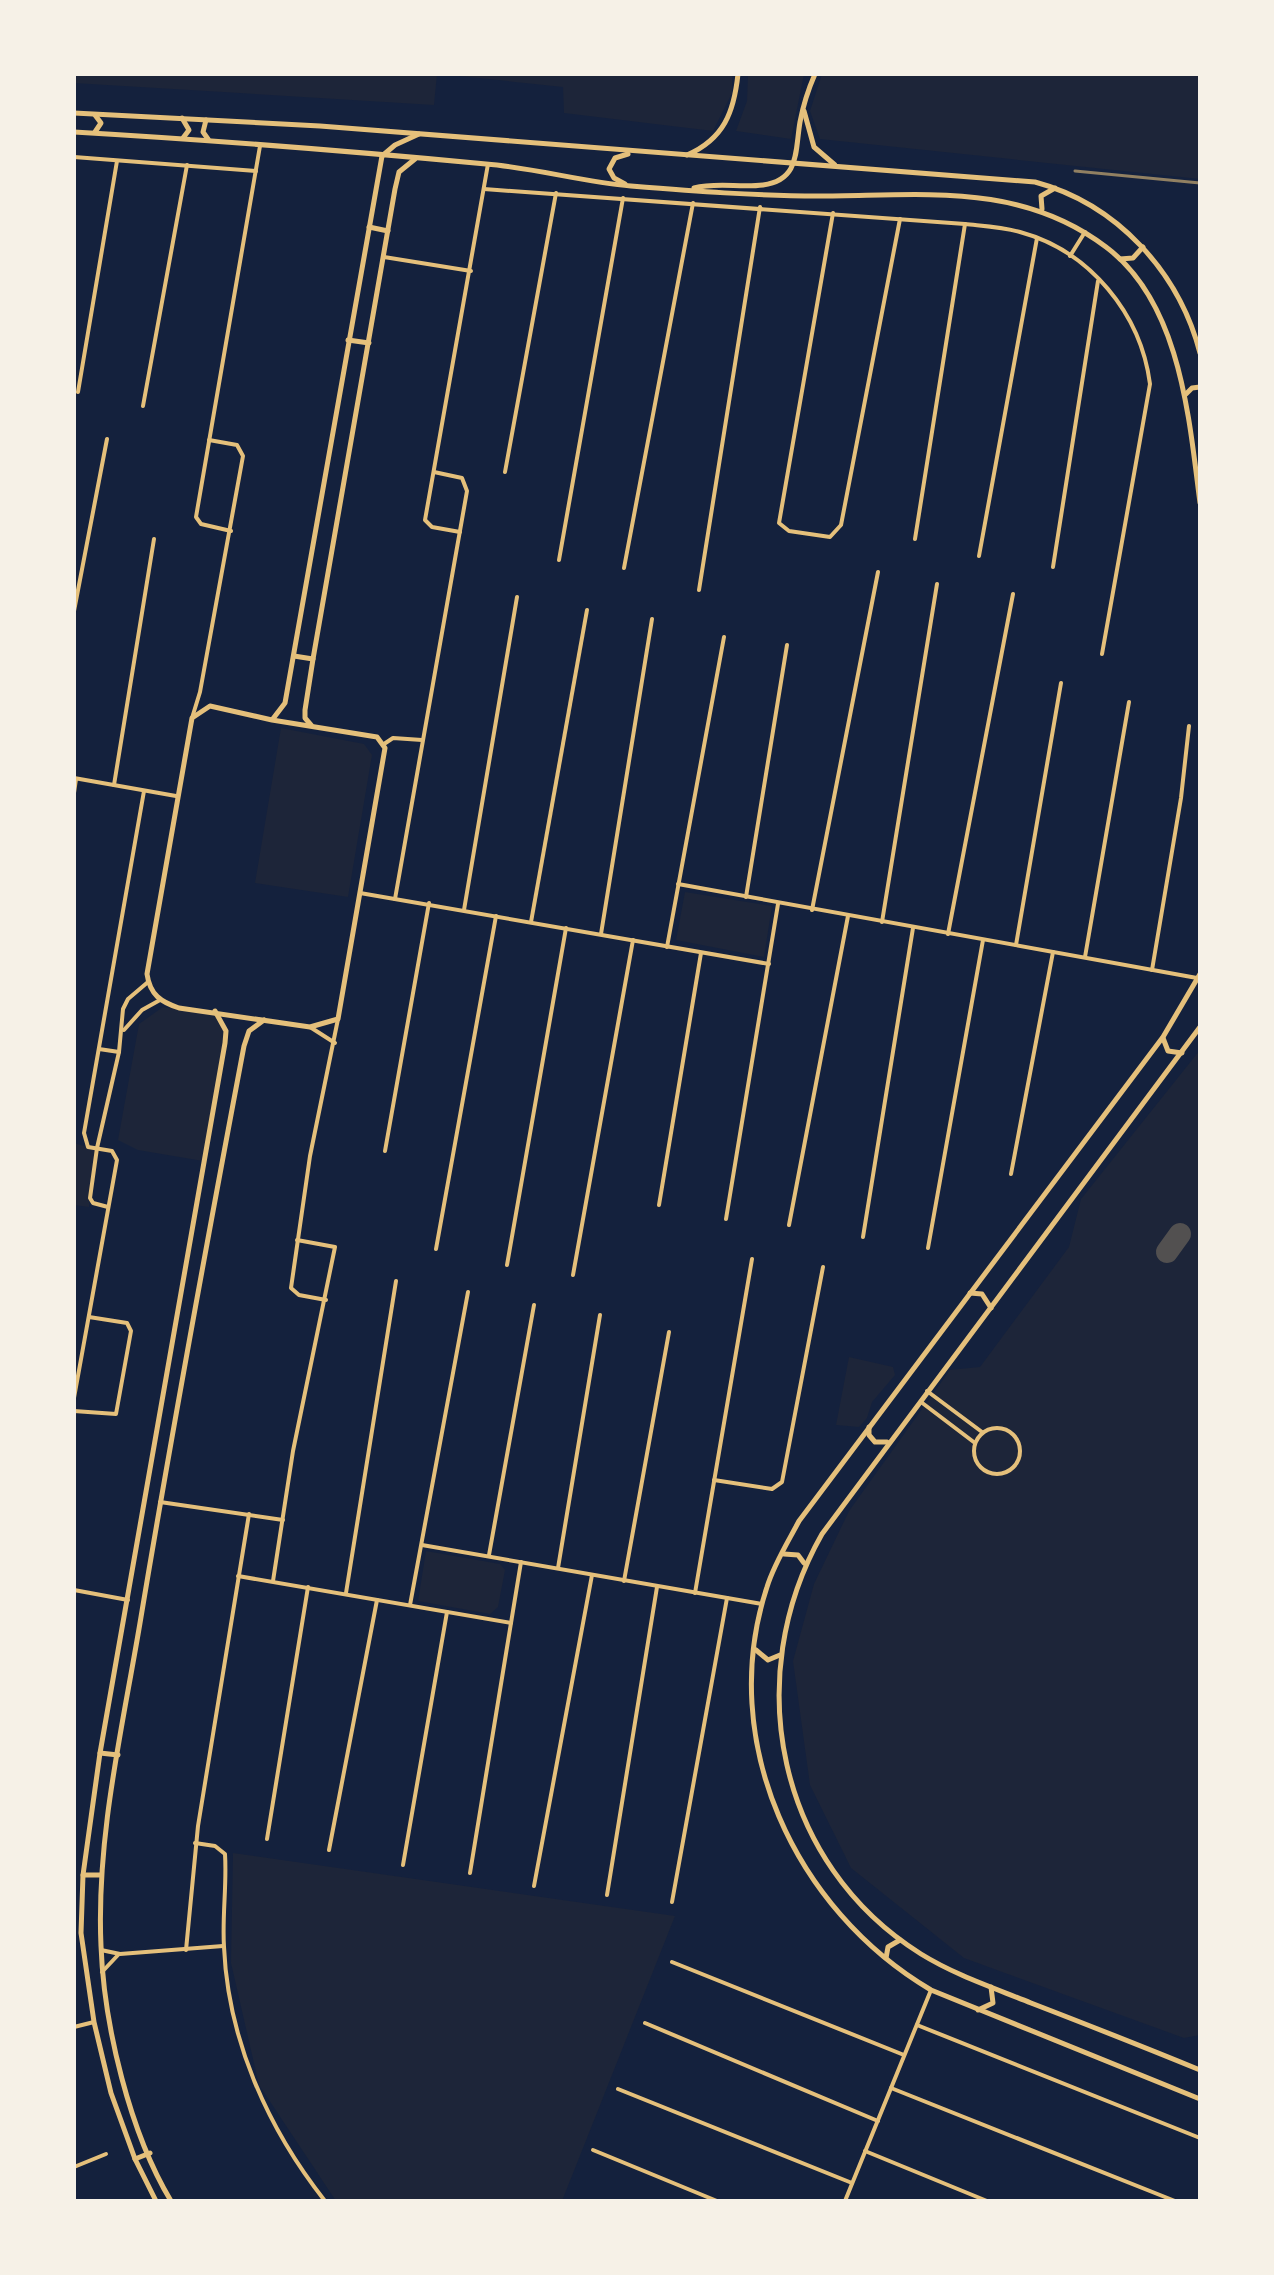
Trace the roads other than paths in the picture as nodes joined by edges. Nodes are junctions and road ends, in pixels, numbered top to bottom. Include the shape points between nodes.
1 (738, 74) edge
2 (815, 74) edge
3 (804, 106) junction
4 (74, 113) edge
5 (94, 114) junction
6 (182, 118) junction
7 (207, 119) junction
8 (74, 132) edge
9 (94, 133) junction
10 (420, 134) junction
11 (178, 138) junction
12 (209, 140) junction
13 (260, 146) junction
14 (637, 153) junction
15 (382, 156) junction
16 (686, 156) junction
17 (74, 157) edge
18 (415, 159) junction
19 (117, 161) junction
20 (488, 164) junction
21 (795, 164) junction
22 (187, 165) junction
23 (838, 166) junction
24 (256, 171) junction
25 (628, 186) junction
26 (1056, 188) junction
27 (484, 189) junction
28 (689, 189) junction
29 (556, 193) junction
30 (623, 198) junction
31 (693, 203) junction
32 (760, 207) junction
33 (1043, 211) junction
34 (833, 213) junction
35 (900, 219) junction
36 (965, 224) junction
37 (369, 227) junction
38 (388, 231) junction
39 (1085, 232) junction
40 (1037, 238) junction
41 (1143, 247) junction
42 (1070, 256) junction
43 (384, 257) junction
44 (1119, 259) junction
45 (471, 271) junction
46 (1098, 281) junction
47 (348, 340) junction
48 (369, 343) junction
49 (1200, 353) edge
50 (1200, 387) edge
51 (78, 392) dead end
52 (1186, 394) junction
53 (143, 406) dead end
54 (107, 439) dead end
55 (209, 440) junction
56 (434, 472) junction
57 (505, 472) dead end
58 (1200, 503) edge
59 (231, 531) junction
60 (460, 532) junction
61 (154, 539) dead end
62 (915, 539) dead end
63 (979, 556) dead end
64 (559, 560) dead end
65 (1053, 567) dead end
66 (624, 568) dead end
67 (878, 572) dead end
68 (937, 584) dead end
69 (699, 590) dead end
70 (1013, 594) dead end
71 (517, 597) dead end
72 (587, 610) dead end
73 (74, 611) edge
74 (652, 619) dead end
75 (724, 637) dead end
76 (787, 645) dead end
77 (1102, 654) dead end
78 (294, 656) junction
79 (313, 659) junction
80 (1061, 683) dead end
81 (200, 692) junction
82 (1129, 702) dead end
83 (210, 706) junction
84 (192, 718) junction
85 (272, 720) junction
86 (312, 726) junction
87 (1189, 726) dead end
88 (422, 740) junction
89 (384, 744) junction
90 (75, 778) edge
91 (114, 785) junction
92 (144, 791) junction
93 (74, 793) edge
94 (176, 796) junction
95 (678, 884) junction
96 (360, 893) junction
97 (746, 897) junction
98 (395, 899) junction
99 (429, 903) junction
100 (778, 904) junction
101 (464, 910) junction
102 (812, 910) junction
103 (496, 916) junction
104 (848, 916) junction
105 (531, 922) junction
106 (882, 922) junction
107 (566, 928) junction
108 (913, 928) junction
109 (601, 934) junction
110 (948, 934) junction
111 (633, 940) junction
112 (983, 940) junction
113 (1016, 945) junction
114 (667, 947) junction
115 (1053, 952) junction
116 (701, 953) junction
117 (1085, 957) junction
118 (769, 964) junction
119 (1152, 970) junction
120 (1199, 976) edge
121 (148, 982) junction
122 (160, 1000) junction
123 (214, 1010) junction
124 (265, 1019) junction
125 (338, 1019) junction
126 (310, 1027) junction
127 (1200, 1027) edge
128 (122, 1032) junction
129 (1163, 1037) junction
130 (335, 1043) junction
131 (99, 1049) junction
132 (119, 1052) junction
133 (1182, 1053) junction
134 (94, 1148) junction
135 (385, 1151) dead end
136 (1011, 1174) dead end
137 (659, 1205) dead end
138 (108, 1207) junction
139 (726, 1219) dead end
140 (789, 1225) dead end
141 (863, 1237) dead end
142 (297, 1240) junction
143 (928, 1248) dead end
144 (436, 1249) dead end
145 (752, 1259) dead end
146 (507, 1265) dead end
147 (823, 1267) dead end
148 (573, 1275) dead end
149 (396, 1281) dead end
150 (468, 1292) dead end
151 (969, 1293) junction
152 (326, 1300) junction
153 (534, 1305) dead end
154 (991, 1309) junction
155 (600, 1315) dead end
156 (89, 1317) junction
157 (669, 1332) dead end
158 (927, 1391) junction
159 (74, 1398) edge
160 (919, 1401) junction
161 (74, 1411) edge
162 (160, 1415) junction
163 (175, 1417) junction
164 (870, 1426) junction
165 (982, 1432) junction
166 (888, 1442) junction
167 (975, 1443) junction
168 (714, 1480) junction
169 (160, 1502) junction
170 (249, 1514) junction
171 (283, 1520) junction
172 (422, 1545) junction
173 (489, 1555) junction
174 (781, 1555) junction
175 (521, 1562) junction
176 (805, 1564) junction
177 (558, 1568) junction
178 (592, 1575) junction
179 (238, 1576) junction
180 (273, 1581) junction
181 (624, 1581) junction
182 (308, 1587) junction
183 (657, 1587) junction
184 (74, 1590) edge
185 (346, 1593) junction
186 (695, 1593) junction
187 (727, 1598) junction
188 (128, 1600) junction
189 (377, 1600) junction
190 (762, 1604) junction
191 (410, 1605) junction
192 (447, 1612) junction
193 (511, 1623) junction
194 (756, 1649) junction
195 (780, 1654) junction
196 (100, 1753) junction
197 (118, 1755) junction
198 (267, 1839) dead end
199 (195, 1843) junction
200 (329, 1850) dead end
201 (403, 1865) dead end
202 (470, 1873) dead end
203 (83, 1875) junction
204 (101, 1875) junction
205 (534, 1886) dead end
206 (607, 1895) dead end
207 (672, 1902) dead end
208 (901, 1940) junction
209 (223, 1946) junction
210 (101, 1950) junction
211 (186, 1950) junction
212 (120, 1954) junction
213 (886, 1960) junction
214 (672, 1962) dead end
215 (102, 1972) junction
216 (991, 1987) junction
217 (931, 1990) junction
218 (977, 2010) junction
219 (94, 2022) junction
220 (645, 2023) dead end
221 (917, 2025) junction
222 (74, 2027) edge
223 (904, 2055) junction
224 (1200, 2070) edge
225 (891, 2088) junction
226 (618, 2089) dead end
227 (1200, 2099) edge
228 (878, 2121) junction
229 (1200, 2138) edge
230 (593, 2150) dead end
231 (865, 2151) junction
232 (150, 2153) junction
233 (106, 2154) dead end
234 (135, 2159) junction
235 (74, 2167) edge
236 (852, 2183) junction
237 (156, 2201) edge
238 (171, 2201) edge
239 (325, 2201) edge
240 (717, 2201) edge
241 (845, 2201) edge
242 (987, 2201) edge
243 (1175, 2201) edge

1 - 16 main road via 723,128 706,147
2 - 3 main road
3 - 21 main road
3 - 23 main road via 814,147
4 - 5 main road
5 - 6 main road
5 - 9 main road via 101,123
6 - 7 main road
6 - 11 main road via 189,130
7 - 10 main road
7 - 12 main road via 203,132
8 - 9 main road
9 - 11 main road
10 - 14 main road
10 - 15 main road
11 - 12 main road
12 - 13 main road
13 - 15 main road
13 - 24 street
14 - 16 main road
14 - 25 main road via 615,158 609,169
15 - 18 main road
15 - 37 main road
16 - 21 main road
17 - 19 street
18 - 20 main road
18 - 38 main road via 397,177
19 - 22 street
19 - 51 street
20 - 25 main road
20 - 27 street
21 - 23 main road
21 - 28 main road via 787,176 767,185
22 - 24 street
22 - 53 street
23 - 26 main road via 1017,179
24 - 55 street
25 - 28 main road
26 - 33 main road via 1041,196
26 - 41 main road via 1098,210
27 - 29 street
27 - 45 street
28 - 33 main road via 799,196 942,195 1004,200
29 - 30 street
29 - 57 street
30 - 31 street
30 - 64 street
31 - 32 street
31 - 66 street
32 - 34 street
32 - 69 street
33 - 39 main road
34 - 35 street
34 - 35 street via 780,517 781,526 789,531 830,537 841,525
35 - 36 street
36 - 40 street
36 - 62 street
37 - 38 main road
37 - 47 main road
38 - 43 main road
39 - 42 street
39 - 44 main road
40 - 42 street
40 - 63 street
41 - 44 main road via 1133,258
41 - 49 main road via 1186,310
42 - 46 street
43 - 45 street
43 - 48 main road
44 - 52 main road via 1162,320
45 - 56 street
46 - 65 street
46 - 77 street via 1136,327 1150,384
47 - 48 main road
47 - 78 main road
48 - 79 main road
50 - 52 main road
52 - 58 main road
54 - 73 street
55 - 59 street via 237,445 242,452
55 - 59 street via 196,517 201,524
56 - 60 street via 462,478 466,485
56 - 60 street via 425,520 432,527
59 - 81 street
60 - 88 street
61 - 91 street
67 - 102 street
68 - 106 street
70 - 110 street
71 - 101 street
72 - 105 street
74 - 109 street
75 - 95 street
76 - 97 street
78 - 79 main road
78 - 85 main road via 285,703
79 - 86 main road via 305,710
80 - 113 street
81 - 83 street
81 - 84 street
82 - 117 street
83 - 84 main road
83 - 85 main road
84 - 94 main road
85 - 86 main road
86 - 89 main road via 377,737
87 - 119 street
88 - 89 street via 393,738
88 - 98 street
89 - 96 main road
90 - 91 street
90 - 93 street
91 - 92 street
92 - 94 street
92 - 131 street
94 - 121 main road
95 - 97 street
95 - 114 street
96 - 98 street
96 - 125 main road
97 - 100 street
98 - 99 street
99 - 101 street
99 - 135 street
100 - 102 street
100 - 118 street
101 - 103 street
102 - 104 street
103 - 105 street
103 - 144 street
104 - 106 street
104 - 140 street
105 - 107 street
106 - 108 street
107 - 109 street
107 - 146 street
108 - 110 street
108 - 141 street
109 - 111 street
110 - 112 street
111 - 114 street
111 - 148 street
112 - 113 street
112 - 143 street
113 - 115 street
114 - 116 street
115 - 117 street
115 - 136 street
116 - 118 street
116 - 137 street
117 - 119 street
118 - 139 street
119 - 120 street
120 - 129 main road
121 - 122 main road
121 - 128 street via 128,999
122 - 123 main road via 179,1008
122 - 128 street
123 - 124 main road
123 - 162 main road via 226,1031 225,1043
124 - 126 main road
124 - 163 main road via 246,1039
125 - 126 main road
125 - 130 street
126 - 130 street
127 - 133 main road
128 - 132 street
129 - 133 main road via 1168,1051
129 - 151 main road
130 - 142 street
131 - 132 street
131 - 134 street via 84,1133 85,1144
132 - 134 street
133 - 154 main road
134 - 138 street via 90,1198
134 - 138 street via 116,1156
138 - 156 street
142 - 152 street via 292,1291
142 - 152 street via 335,1247
145 - 168 street
147 - 168 street via 782,1482 772,1489
149 - 185 street
150 - 172 street
151 - 154 main road via 982,1294
151 - 164 main road
152 - 171 street
153 - 173 street
154 - 158 main road
155 - 177 street
156 - 159 street
156 - 161 street via 127,1323 130,1341 116,1414
157 - 181 street
158 - 160 main road
158 - 165 street
160 - 166 main road
160 - 167 street
162 - 163 main road
162 - 188 main road
163 - 169 main road
164 - 166 main road via 875,1442
164 - 174 main road via 815,1498
165 - 167 street
165 - 167 street via 996,1427 1010,1432 1019,1444 1015,1465 1003,1473 988,1472 977,1463
166 - 176 main road
168 - 186 street
169 - 170 street
169 - 197 main road
170 - 171 street
170 - 179 street
171 - 180 street
172 - 173 street
172 - 191 street
173 - 175 street
174 - 176 main road via 793,1553
174 - 190 main road
175 - 177 street
175 - 193 street
176 - 195 main road
177 - 178 street
178 - 181 street
178 - 205 street
179 - 180 street
179 - 199 street
180 - 182 street
181 - 183 street
182 - 185 street
182 - 198 street
183 - 186 street
183 - 206 street
184 - 188 street
185 - 189 street
186 - 187 street
187 - 190 street
187 - 207 street
188 - 196 main road
189 - 191 street
189 - 200 street
190 - 194 main road
191 - 192 street
192 - 193 street
192 - 201 street
193 - 202 street
194 - 195 main road via 768,1660
194 - 213 main road via 757,1734 775,1813 803,1866
195 - 208 main road via 783,1747 809,1829 845,1887
196 - 197 main road
196 - 203 main road
197 - 204 main road
199 - 209 street via 215,1846 225,1854
199 - 211 street
203 - 204 main road
203 - 219 main road via 81,1933
204 - 210 main road
208 - 213 main road via 888,1947
208 - 216 main road
209 - 211 street
209 - 239 street via 234,2012 262,2101
210 - 212 street
210 - 215 main road
211 - 212 street
212 - 215 street
213 - 217 main road
214 - 223 street
215 - 232 main road via 119,2060
216 - 218 main road via 993,2003
216 - 224 main road
217 - 218 main road
217 - 221 street
218 - 227 main road
219 - 222 street
219 - 234 main road via 108,2084
220 - 228 street
221 - 223 street
221 - 229 street
223 - 225 street
225 - 228 street
225 - 243 street
226 - 236 street
228 - 231 street
230 - 240 street
231 - 236 street
231 - 242 street
232 - 234 main road
232 - 238 main road
233 - 235 street
234 - 237 main road
236 - 241 street

